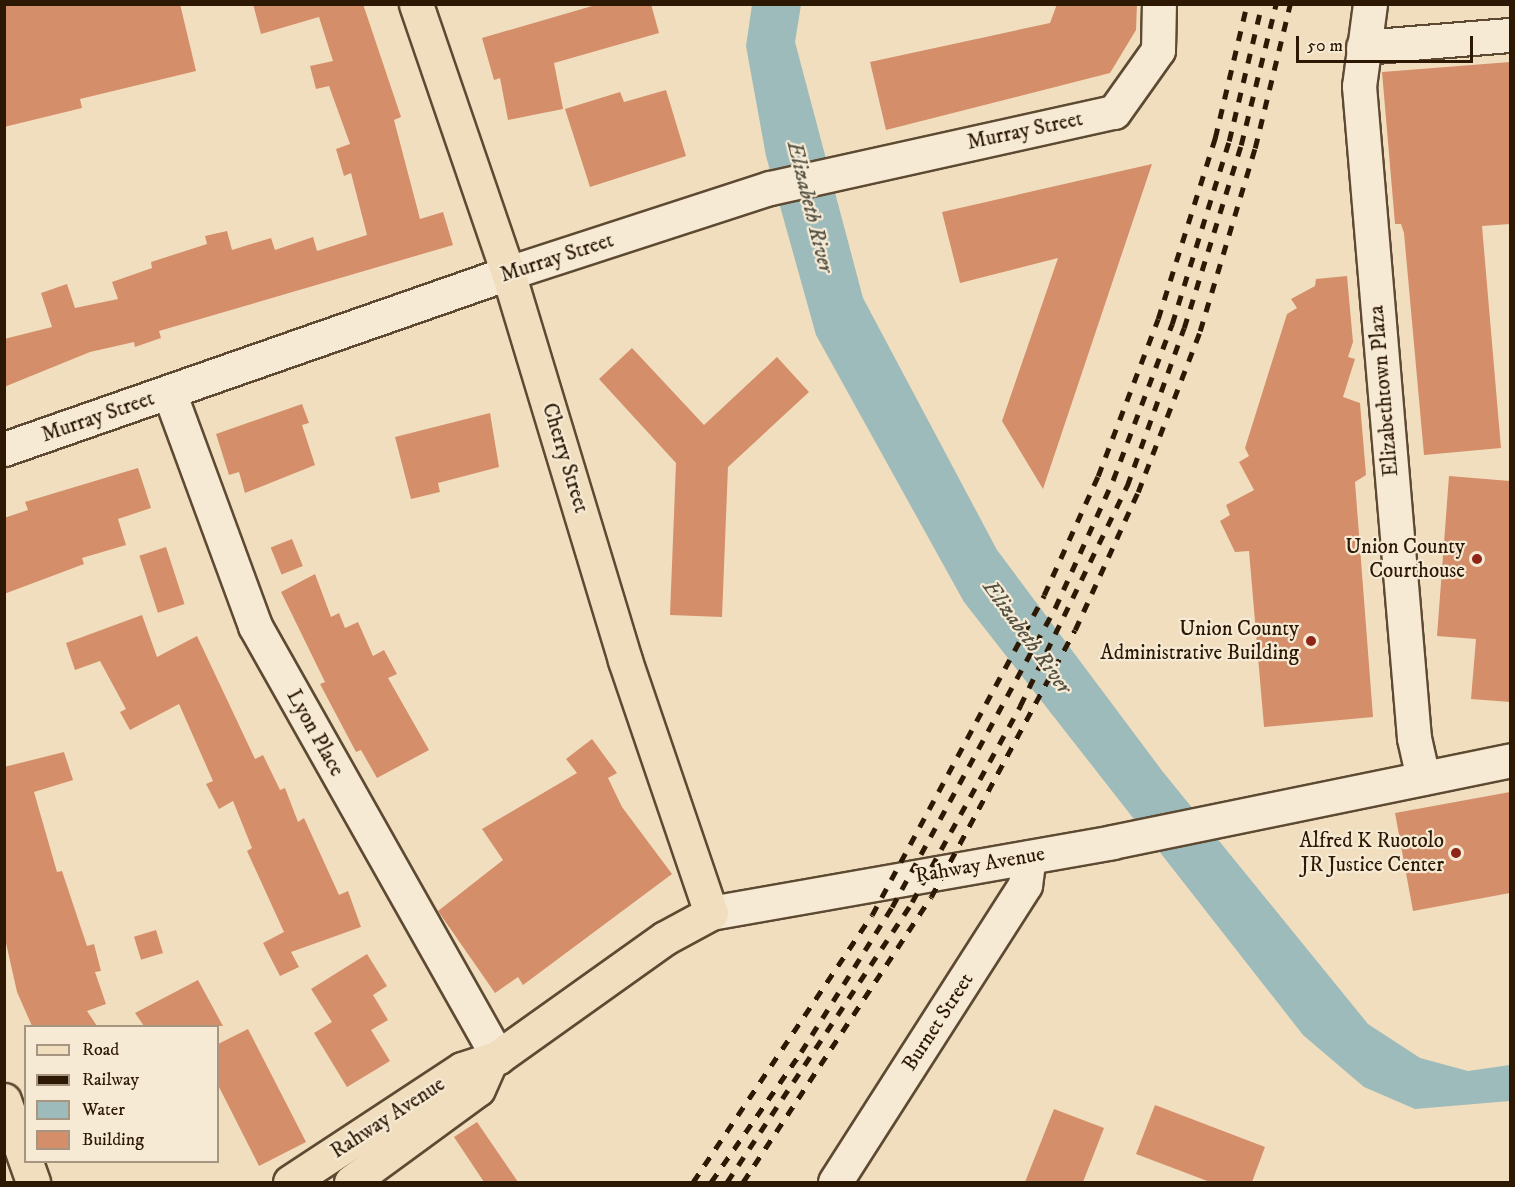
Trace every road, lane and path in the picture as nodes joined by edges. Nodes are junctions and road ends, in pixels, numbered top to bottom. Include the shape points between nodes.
1 (416, 4) edge
2 (1159, 4) edge
3 (1370, 4) edge
4 (1510, 35) edge
5 (1363, 47) junction
6 (508, 273) junction
7 (169, 392) junction
8 (4, 449) edge
9 (1510, 760) edge
10 (1423, 778) junction
11 (1029, 857) junction
12 (711, 913) junction
13 (494, 1059) junction
14 (4, 1100) edge
15 (24, 1157) edge
16 (26, 1163) edge
17 (310, 1172) edge
18 (33, 1182) edge
19 (290, 1182) edge
20 (351, 1182) edge
21 (835, 1182) edge

1 - 6 main road, Cherry Street
2 - 6 street, Murray Street via 1158,50 1114,112 770,188
3 - 5 street, Elizabethtown Plaza
4 - 5 street
5 - 10 street, Elizabethtown Plaza via 1359,86 1380,343 1414,738
6 - 7 street, Murray Street
6 - 12 main road, Cherry Street via 625,660
7 - 8 street, Murray Street
7 - 13 street, Lyon Place via 255,626
9 - 10 street, Rahway Avenue
10 - 11 street, Rahway Avenue
11 - 12 street, Rahway Avenue
11 - 21 street, Burnet Street via 1025,885
12 - 13 main road, Rahway Avenue via 665,938
13 - 17 main road, Rahway Avenue via 462,1069
13 - 20 main road, Rahway Avenue via 478,1089
14 - 15 main road
16 - 18 main road
17 - 19 main road, Rahway Avenue

